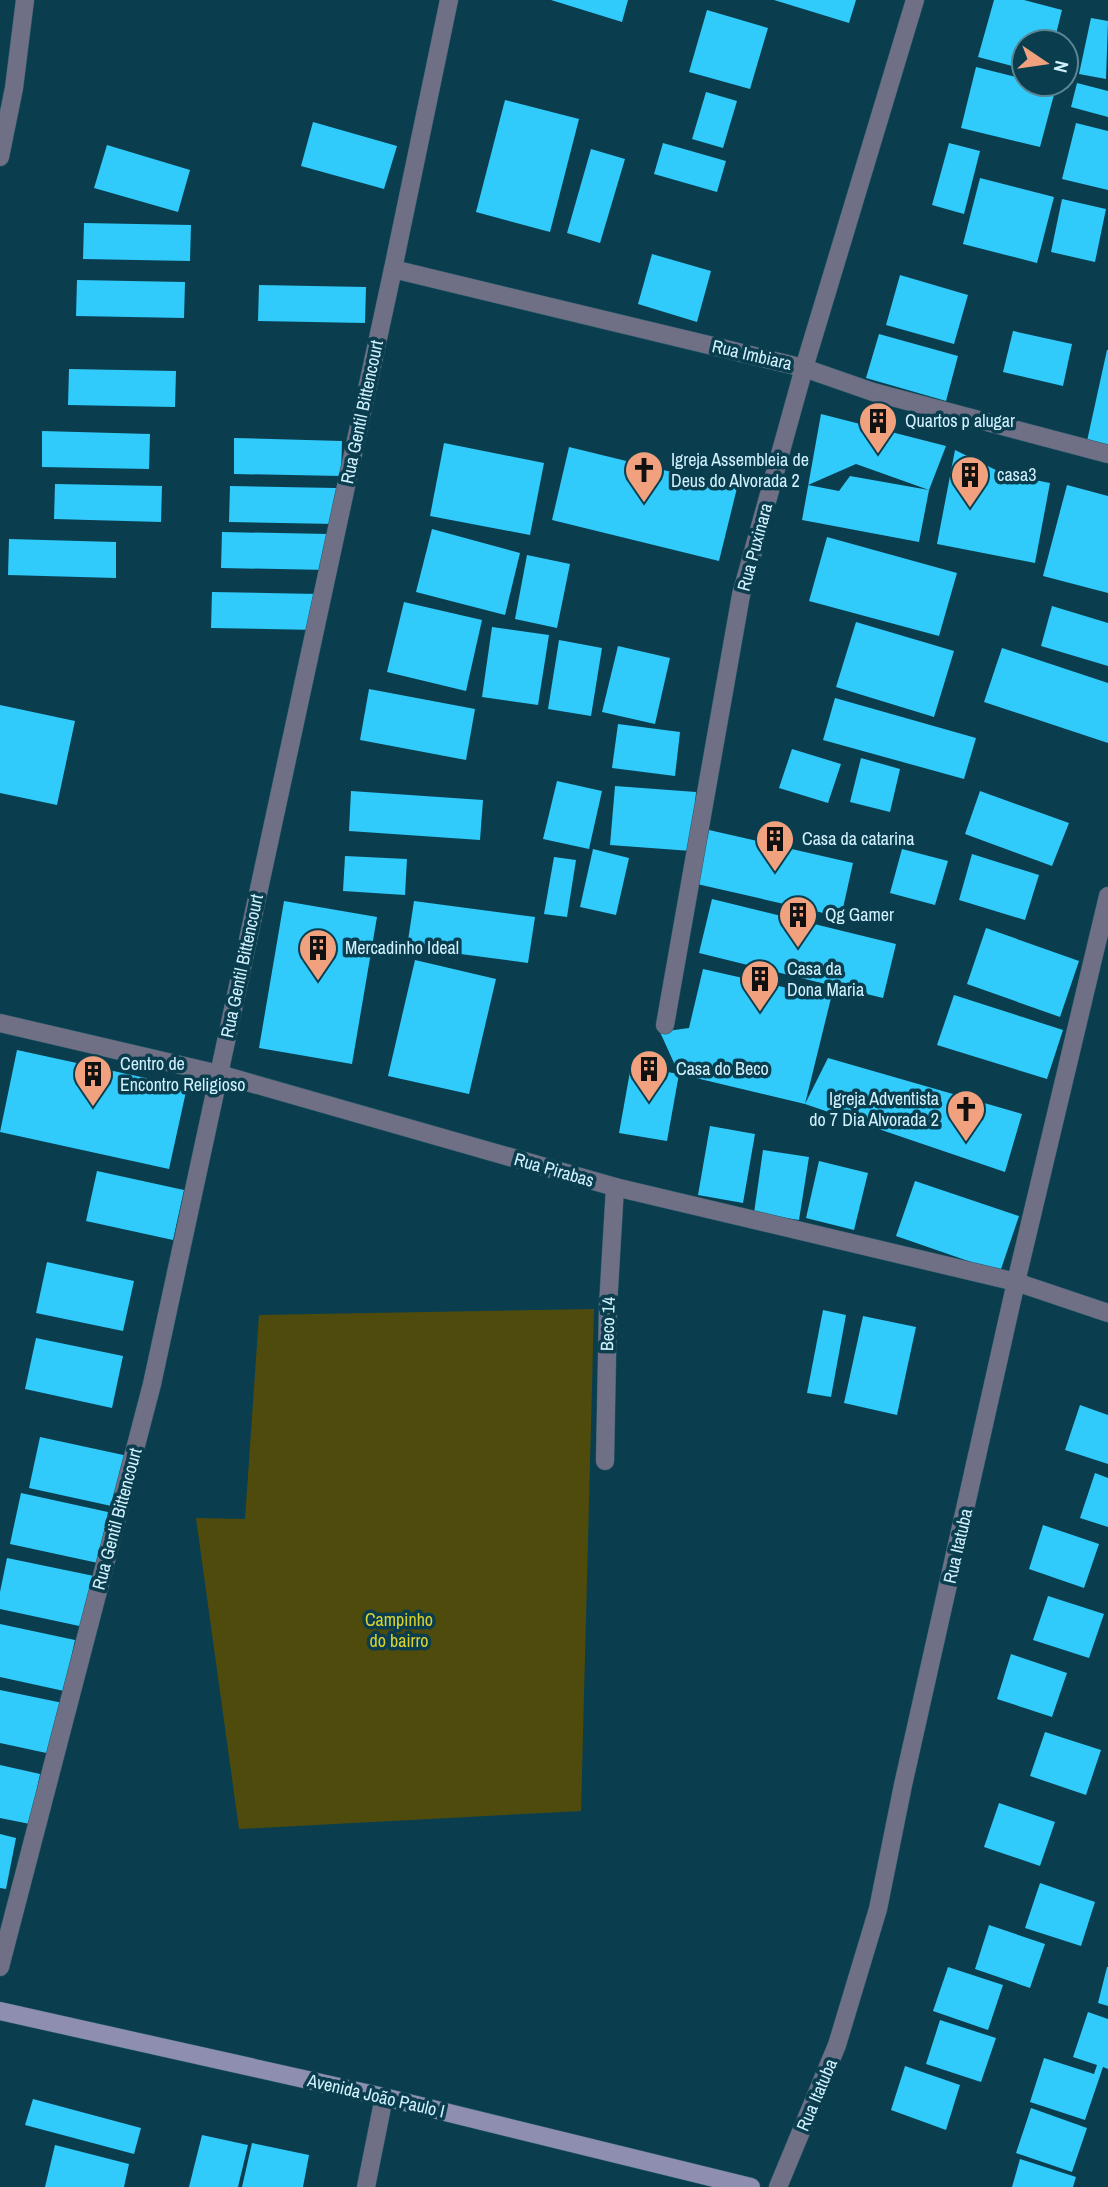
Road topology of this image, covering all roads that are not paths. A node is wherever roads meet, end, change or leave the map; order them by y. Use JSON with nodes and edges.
{"nodes":[{"id":1,"x":25,"y":0,"type":"edge"},
{"id":2,"x":449,"y":0,"type":"edge"},
{"id":3,"x":915,"y":0,"type":"edge"},
{"id":4,"x":0,"y":157,"type":"edge"},
{"id":5,"x":393,"y":269,"type":"junction"},
{"id":6,"x":804,"y":368,"type":"junction"},
{"id":7,"x":1108,"y":454,"type":"edge"},
{"id":8,"x":1108,"y":896,"type":"edge"},
{"id":9,"x":0,"y":1023,"type":"edge"},
{"id":10,"x":665,"y":1025,"type":"dead end"},
{"id":11,"x":219,"y":1074,"type":"junction"},
{"id":12,"x":615,"y":1187,"type":"junction"},
{"id":13,"x":1016,"y":1282,"type":"junction"},
{"id":14,"x":1108,"y":1313,"type":"edge"},
{"id":15,"x":605,"y":1461,"type":"dead end"},
{"id":16,"x":0,"y":1967,"type":"edge"},
{"id":17,"x":0,"y":2011,"type":"edge"},
{"id":18,"x":384,"y":2097,"type":"junction"},
{"id":19,"x":366,"y":2187,"type":"edge"},
{"id":20,"x":751,"y":2187,"type":"edge"},
{"id":21,"x":778,"y":2187,"type":"edge"}],
"edges":[{"from":1,"to":4,"type":"street"},
{"from":2,"to":5,"type":"street","name":"Rua Gentil Bittencourt"},
{"from":3,"to":6,"type":"street","name":"Rua Puxinara"},
{"from":5,"to":6,"type":"street","name":"Rua Imbiara"},
{"from":5,"to":11,"type":"street","name":"Rua Gentil Bittencourt"},
{"from":6,"to":7,"type":"street","name":"Rua Imbiara"},
{"from":6,"to":10,"type":"street","name":"Rua Puxinara"},
{"from":8,"to":13,"type":"street","name":"Rua Itatuba"},
{"from":9,"to":11,"type":"street","name":"Rua Pirabas"},
{"from":11,"to":12,"type":"street","name":"Rua Pirabas"},
{"from":11,"to":16,"type":"street","name":"Rua Gentil Bittencourt"},
{"from":12,"to":13,"type":"street","name":"Rua Pirabas"},
{"from":12,"to":15,"type":"street","name":"Beco 14"},
{"from":13,"to":14,"type":"street","name":"Rua Pirabas"},
{"from":13,"to":21,"type":"street","name":"Rua Itatuba"},
{"from":17,"to":18,"type":"street","name":"Avenida João Paulo I"},
{"from":18,"to":19,"type":"street"},
{"from":18,"to":20,"type":"street","name":"Avenida João Paulo I"}]}
